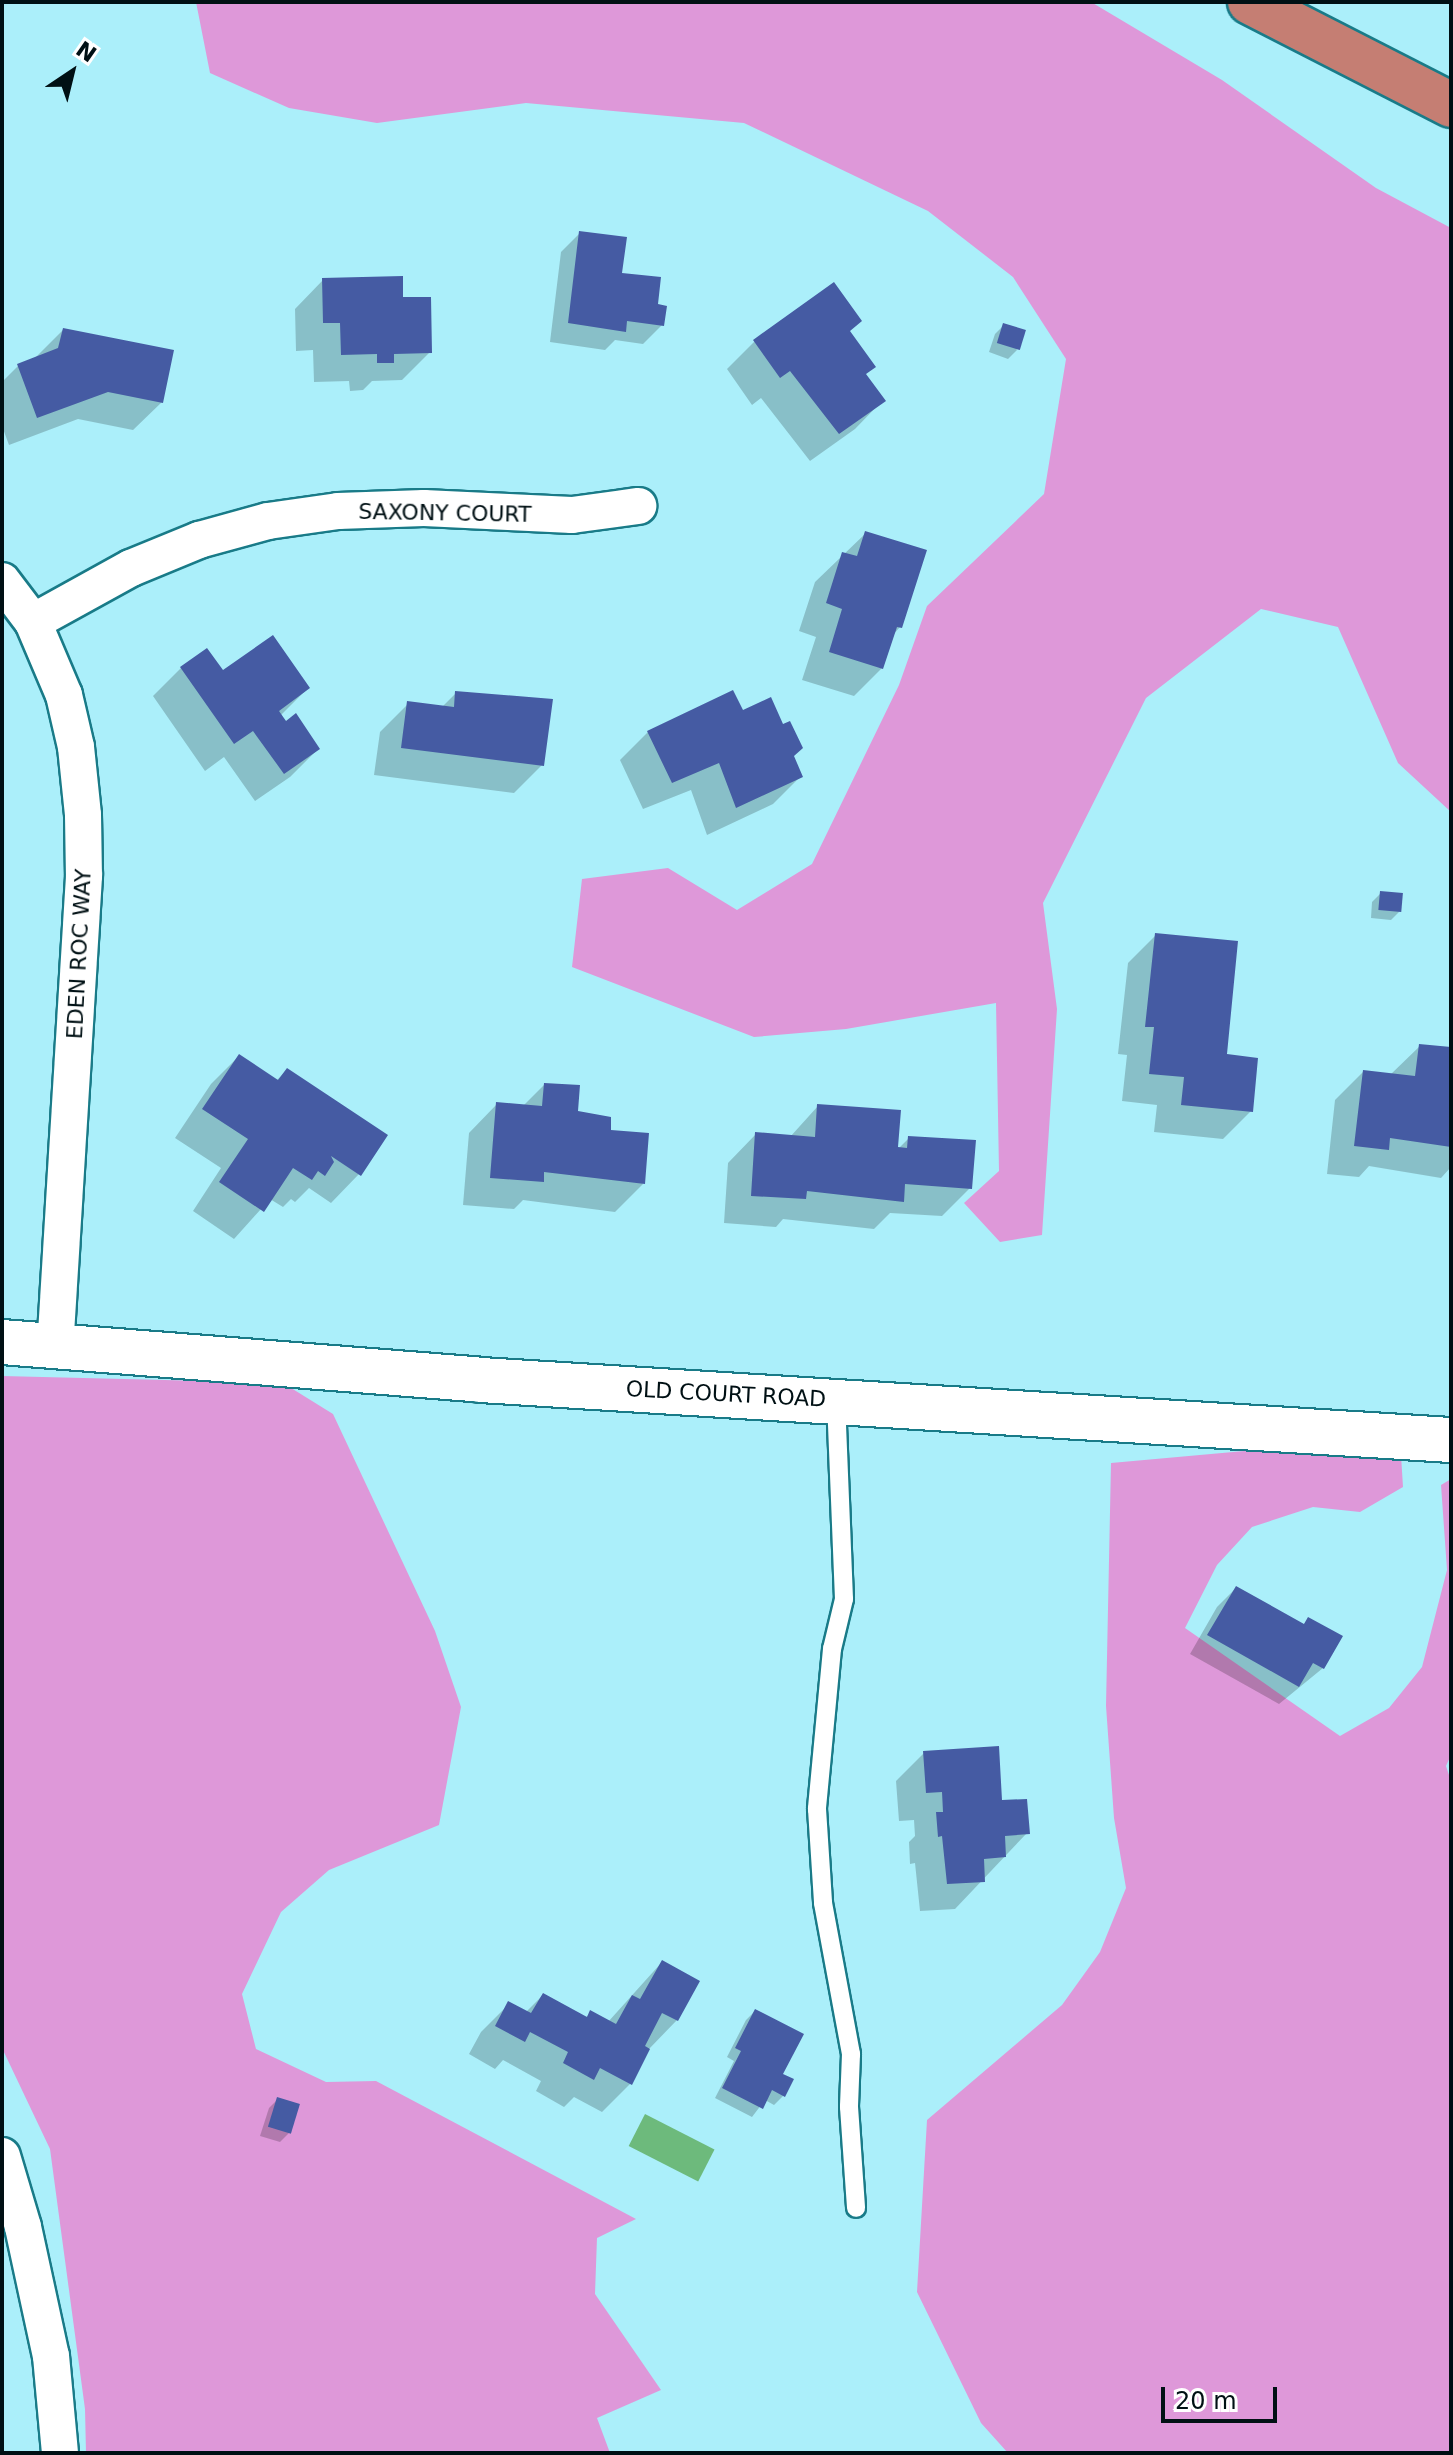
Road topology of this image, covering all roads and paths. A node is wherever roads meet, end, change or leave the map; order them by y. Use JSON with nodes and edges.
{"nodes":[{"id":1,"x":1250,"y":2,"type":"edge"},
{"id":2,"x":1451,"y":105,"type":"edge"},
{"id":3,"x":638,"y":506,"type":"dead end"},
{"id":4,"x":2,"y":581,"type":"edge"},
{"id":5,"x":33,"y":622,"type":"junction"},
{"id":6,"x":2,"y":1342,"type":"edge"},
{"id":7,"x":55,"y":1345,"type":"junction"},
{"id":8,"x":836,"y":1400,"type":"junction"},
{"id":9,"x":1451,"y":1440,"type":"edge"},
{"id":10,"x":2,"y":2156,"type":"edge"},
{"id":11,"x":856,"y":2208,"type":"dead end"},
{"id":12,"x":60,"y":2453,"type":"edge"}],
"edges":[{"from":1,"to":2,"type":"highway"},
{"from":3,"to":5,"type":"street","name":"SAXONY COURT"},
{"from":4,"to":5,"type":"street","name":"EDEN ROC WAY"},
{"from":5,"to":7,"type":"street","name":"EDEN ROC WAY"},
{"from":6,"to":7,"type":"main road","name":"OLD COURT ROAD"},
{"from":7,"to":8,"type":"main road","name":"OLD COURT ROAD"},
{"from":8,"to":9,"type":"main road","name":"OLD COURT ROAD"},
{"from":8,"to":11,"type":"lane"},
{"from":10,"to":12,"type":"street"}]}
